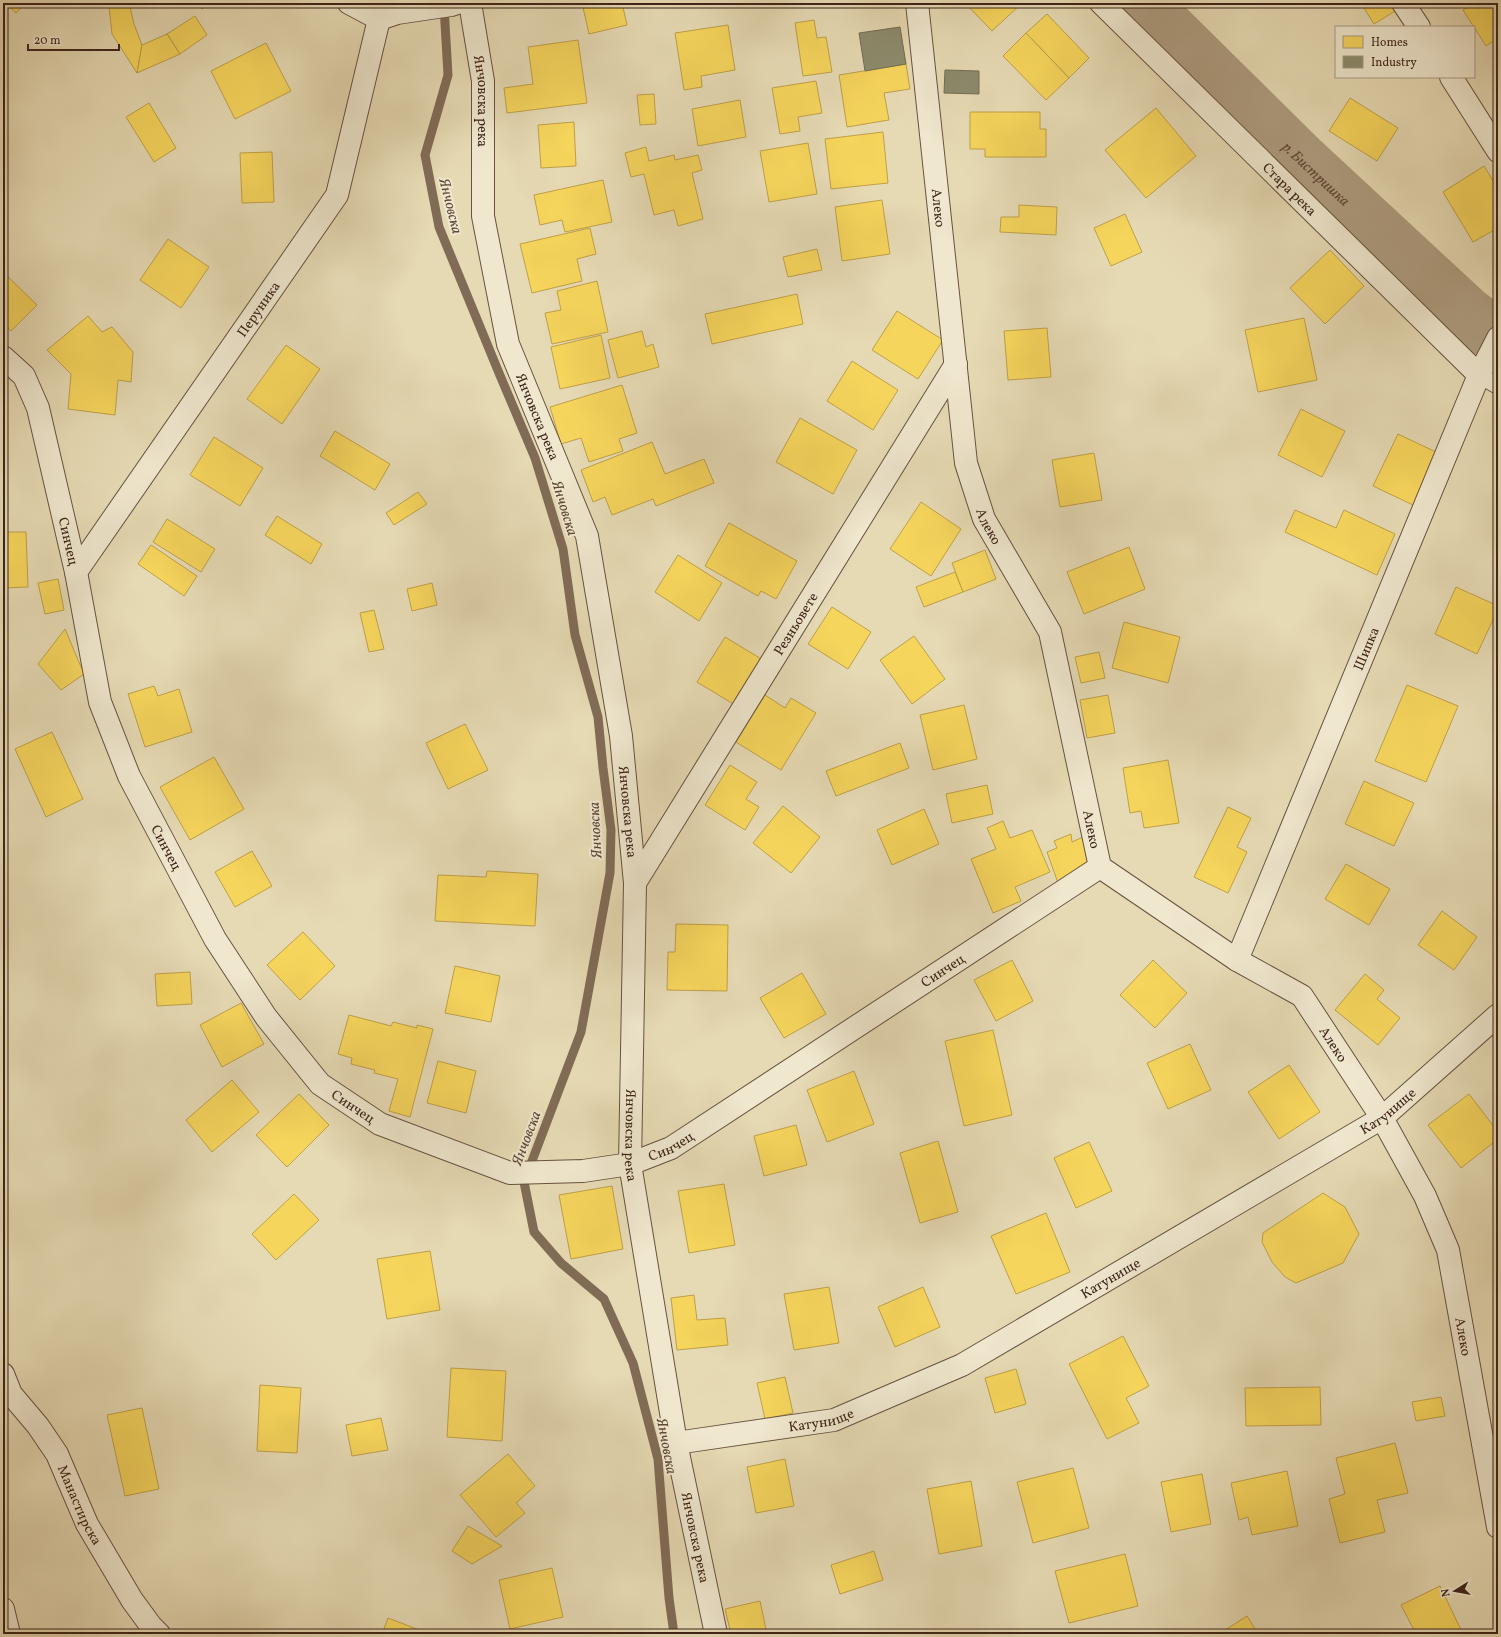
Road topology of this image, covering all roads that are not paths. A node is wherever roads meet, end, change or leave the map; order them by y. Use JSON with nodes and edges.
{"nodes":[{"id":1,"x":349,"y":3,"type":"edge"},
{"id":2,"x":917,"y":3,"type":"edge"},
{"id":3,"x":1101,"y":3,"type":"edge"},
{"id":4,"x":1403,"y":3,"type":"edge"},
{"id":5,"x":459,"y":4,"type":"edge"},
{"id":6,"x":385,"y":12,"type":"edge"},
{"id":7,"x":1418,"y":26,"type":"edge"},
{"id":8,"x":1452,"y":78,"type":"edge"},
{"id":9,"x":1498,"y":151,"type":"edge"},
{"id":10,"x":1498,"y":338,"type":"edge"},
{"id":11,"x":3,"y":357,"type":"edge"},
{"id":12,"x":956,"y":364,"type":"junction"},
{"id":13,"x":1483,"y":368,"type":"junction"},
{"id":14,"x":1498,"y":386,"type":"edge"},
{"id":15,"x":76,"y":572,"type":"junction"},
{"id":16,"x":1100,"y":867,"type":"junction"},
{"id":17,"x":635,"y":883,"type":"junction"},
{"id":18,"x":1237,"y":960,"type":"junction"},
{"id":19,"x":1498,"y":1015,"type":"edge"},
{"id":20,"x":1382,"y":1118,"type":"junction"},
{"id":21,"x":630,"y":1164,"type":"junction"},
{"id":22,"x":6,"y":1391,"type":"edge"},
{"id":23,"x":676,"y":1443,"type":"junction"},
{"id":24,"x":1498,"y":1527,"type":"edge"},
{"id":25,"x":3,"y":1609,"type":"edge"},
{"id":26,"x":10,"y":1634,"type":"edge"},
{"id":27,"x":159,"y":1634,"type":"edge"},
{"id":28,"x":716,"y":1634,"type":"edge"}],
"edges":[{"from":1,"to":6,"type":"street"},
{"from":2,"to":12,"type":"street","name":"Алеко"},
{"from":3,"to":13,"type":"street","name":"Стара река"},
{"from":4,"to":7,"type":"street"},
{"from":5,"to":6,"type":"street"},
{"from":5,"to":17,"type":"street","name":"Янчовска река"},
{"from":6,"to":15,"type":"street","name":"Перуника"},
{"from":8,"to":9,"type":"street"},
{"from":10,"to":13,"type":"street","name":"Шипка"},
{"from":11,"to":15,"type":"street","name":"Синчец"},
{"from":12,"to":16,"type":"street","name":"Алеко"},
{"from":12,"to":17,"type":"street","name":"Резньовете"},
{"from":13,"to":14,"type":"lane"},
{"from":13,"to":18,"type":"street","name":"Шипка"},
{"from":15,"to":21,"type":"street","name":"Синчец"},
{"from":16,"to":18,"type":"street","name":"Алеко"},
{"from":16,"to":21,"type":"street","name":"Синчец"},
{"from":17,"to":21,"type":"street","name":"Янчовска река"},
{"from":18,"to":20,"type":"street","name":"Алеко"},
{"from":19,"to":20,"type":"street","name":"Катунище"},
{"from":20,"to":23,"type":"street","name":"Катунище"},
{"from":20,"to":24,"type":"street","name":"Алеко"},
{"from":21,"to":23,"type":"street","name":"Янчовска река"},
{"from":22,"to":27,"type":"street","name":"Манастирска"},
{"from":23,"to":28,"type":"street","name":"Янчовска река"},
{"from":25,"to":26,"type":"street"}]}
